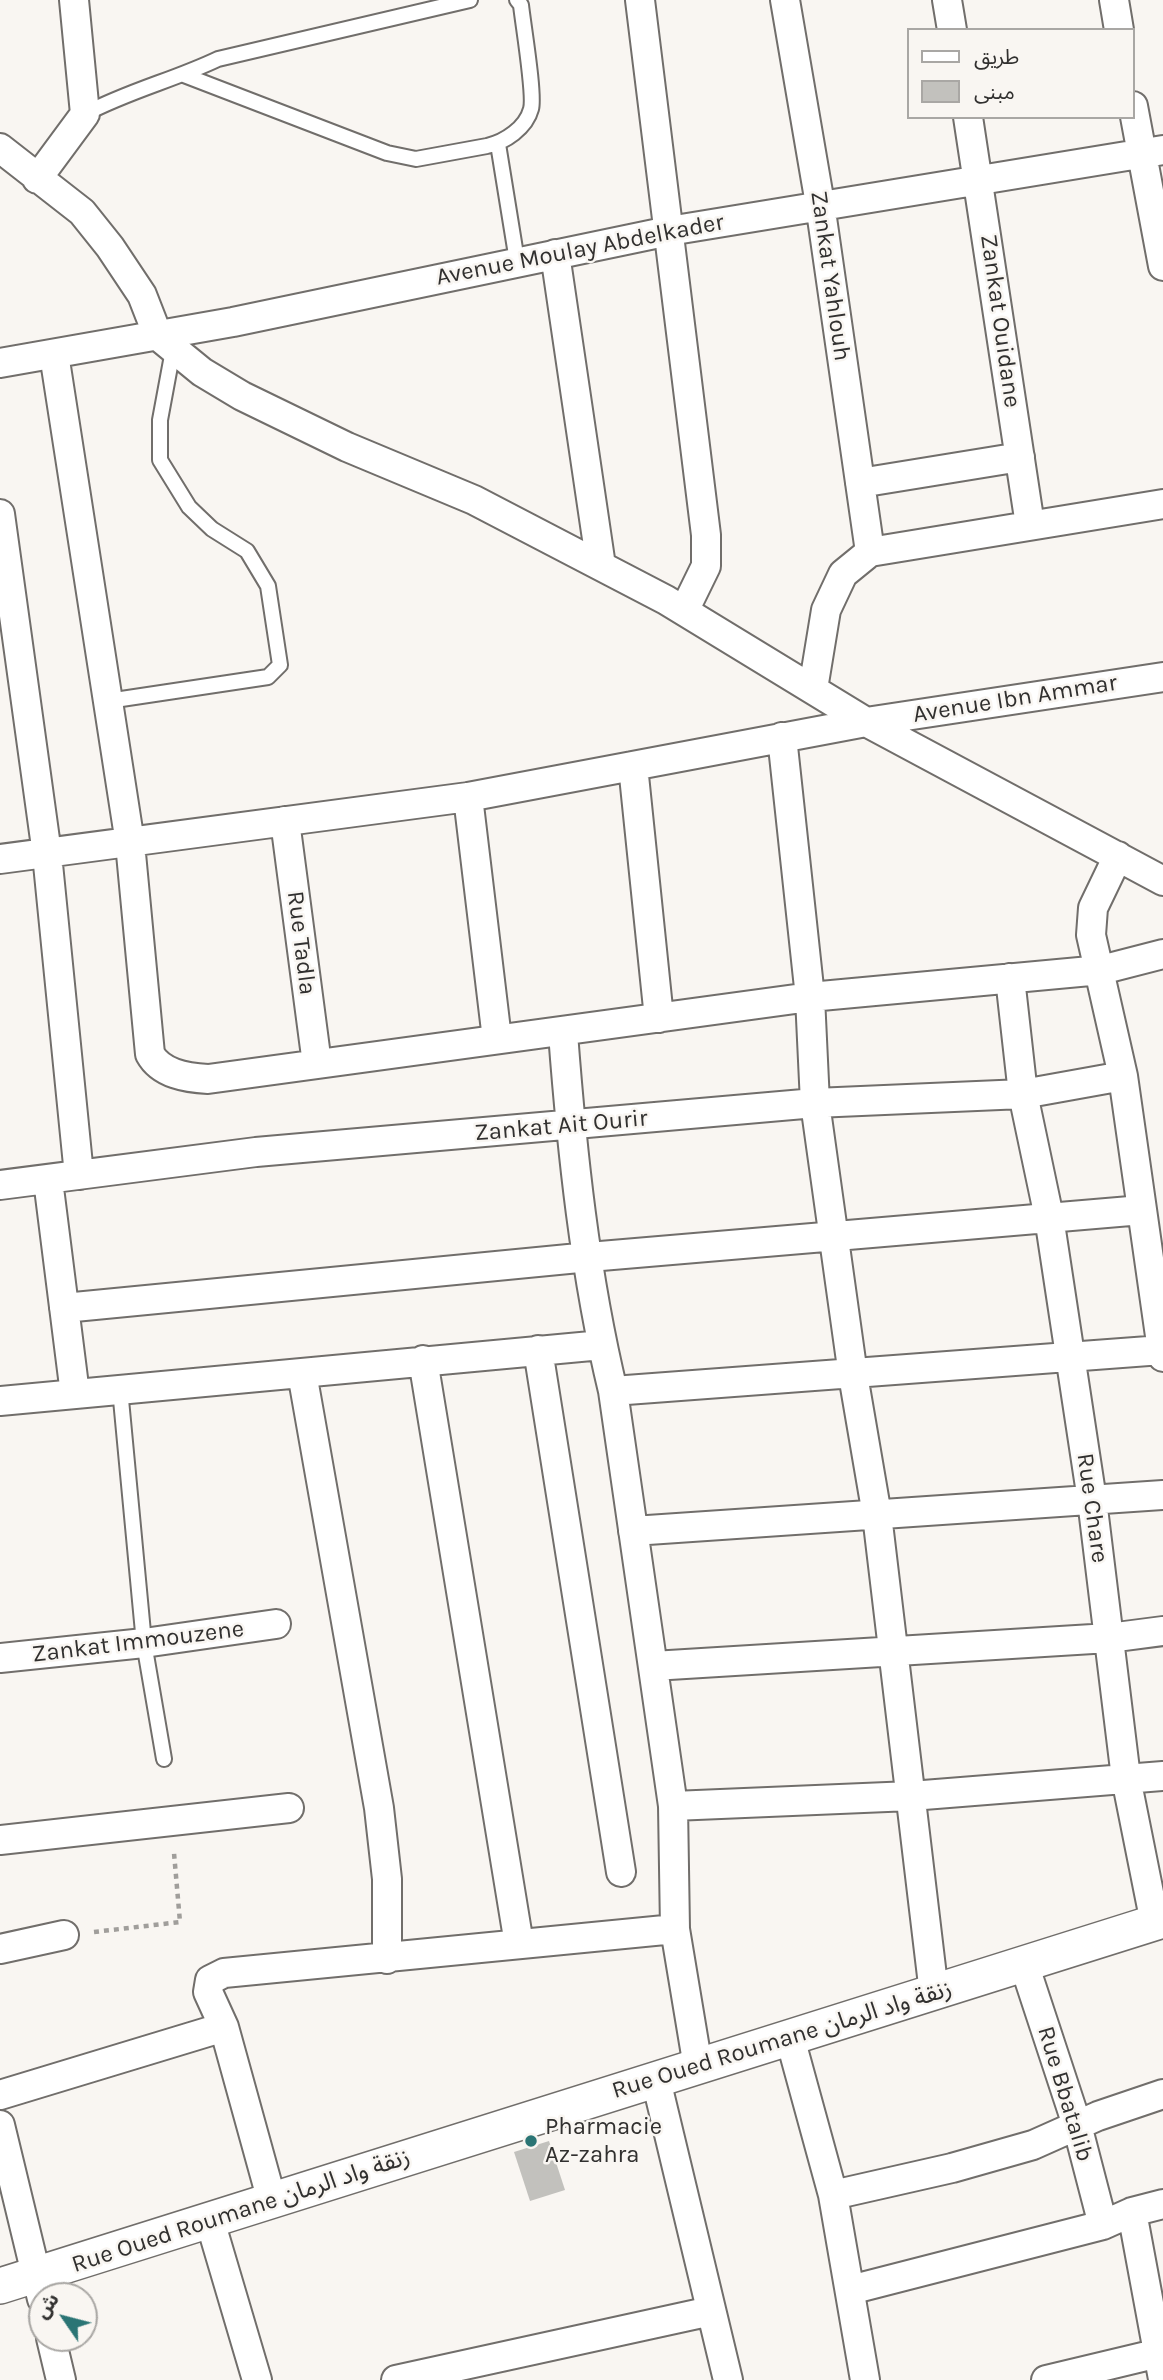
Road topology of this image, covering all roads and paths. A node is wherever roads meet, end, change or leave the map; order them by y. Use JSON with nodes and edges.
{"nodes":[{"id":1,"x":74,"y":0,"type":"edge"},
{"id":2,"x":470,"y":0,"type":"edge"},
{"id":3,"x":517,"y":0,"type":"edge"},
{"id":4,"x":640,"y":0,"type":"edge"},
{"id":5,"x":785,"y":0,"type":"edge"},
{"id":6,"x":947,"y":0,"type":"edge"},
{"id":7,"x":1114,"y":0,"type":"edge"},
{"id":8,"x":952,"y":28,"type":"edge"},
{"id":9,"x":1119,"y":28,"type":"edge"},
{"id":10,"x":184,"y":75,"type":"junction"},
{"id":11,"x":1135,"y":111,"type":"edge"},
{"id":12,"x":85,"y":114,"type":"junction"},
{"id":13,"x":968,"y":119,"type":"edge"},
{"id":14,"x":498,"y":144,"type":"junction"},
{"id":15,"x":0,"y":148,"type":"edge"},
{"id":16,"x":1153,"y":152,"type":"edge"},
{"id":17,"x":37,"y":178,"type":"junction"},
{"id":18,"x":979,"y":178,"type":"junction"},
{"id":19,"x":820,"y":204,"type":"junction"},
{"id":20,"x":669,"y":231,"type":"junction"},
{"id":21,"x":555,"y":254,"type":"junction"},
{"id":22,"x":517,"y":261,"type":"junction"},
{"id":23,"x":1163,"y":266,"type":"edge"},
{"id":24,"x":166,"y":343,"type":"junction"},
{"id":25,"x":54,"y":354,"type":"junction"},
{"id":26,"x":0,"y":363,"type":"edge"},
{"id":27,"x":1020,"y":457,"type":"junction"},
{"id":28,"x":860,"y":483,"type":"junction"},
{"id":29,"x":1163,"y":504,"type":"edge"},
{"id":30,"x":0,"y":514,"type":"edge"},
{"id":31,"x":1030,"y":525,"type":"junction"},
{"id":32,"x":870,"y":552,"type":"junction"},
{"id":33,"x":601,"y":566,"type":"junction"},
{"id":34,"x":684,"y":611,"type":"junction"},
{"id":35,"x":1163,"y":677,"type":"edge"},
{"id":36,"x":813,"y":689,"type":"junction"},
{"id":37,"x":108,"y":701,"type":"junction"},
{"id":38,"x":866,"y":722,"type":"junction"},
{"id":39,"x":782,"y":737,"type":"junction"},
{"id":40,"x":633,"y":766,"type":"junction"},
{"id":41,"x":468,"y":797,"type":"junction"},
{"id":42,"x":285,"y":821,"type":"junction"},
{"id":43,"x":130,"y":843,"type":"junction"},
{"id":44,"x":47,"y":854,"type":"junction"},
{"id":45,"x":1118,"y":856,"type":"junction"},
{"id":46,"x":0,"y":859,"type":"edge"},
{"id":47,"x":1163,"y":881,"type":"edge"},
{"id":48,"x":1163,"y":954,"type":"edge"},
{"id":49,"x":1101,"y":970,"type":"junction"},
{"id":50,"x":1010,"y":978,"type":"junction"},
{"id":51,"x":810,"y":997,"type":"junction"},
{"id":52,"x":659,"y":1018,"type":"junction"},
{"id":53,"x":563,"y":1032,"type":"junction"},
{"id":54,"x":497,"y":1039,"type":"junction"},
{"id":55,"x":317,"y":1064,"type":"junction"},
{"id":56,"x":1123,"y":1076,"type":"junction"},
{"id":57,"x":1023,"y":1094,"type":"junction"},
{"id":58,"x":815,"y":1103,"type":"junction"},
{"id":59,"x":570,"y":1125,"type":"junction"},
{"id":60,"x":79,"y":1175,"type":"junction"},
{"id":61,"x":48,"y":1180,"type":"junction"},
{"id":62,"x":0,"y":1185,"type":"edge"},
{"id":63,"x":1142,"y":1210,"type":"junction"},
{"id":64,"x":1049,"y":1217,"type":"junction"},
{"id":65,"x":836,"y":1236,"type":"junction"},
{"id":66,"x":589,"y":1258,"type":"junction"},
{"id":67,"x":64,"y":1308,"type":"junction"},
{"id":68,"x":602,"y":1345,"type":"junction"},
{"id":69,"x":538,"y":1350,"type":"junction"},
{"id":70,"x":1163,"y":1353,"type":"edge"},
{"id":71,"x":1070,"y":1357,"type":"junction"},
{"id":72,"x":422,"y":1360,"type":"junction"},
{"id":73,"x":302,"y":1373,"type":"junction"},
{"id":74,"x":853,"y":1375,"type":"junction"},
{"id":75,"x":120,"y":1389,"type":"junction"},
{"id":76,"x":613,"y":1391,"type":"junction"},
{"id":77,"x":75,"y":1394,"type":"junction"},
{"id":78,"x":0,"y":1401,"type":"edge"},
{"id":79,"x":1163,"y":1495,"type":"edge"},
{"id":80,"x":1092,"y":1500,"type":"junction"},
{"id":81,"x":877,"y":1515,"type":"junction"},
{"id":82,"x":634,"y":1531,"type":"junction"},
{"id":83,"x":276,"y":1624,"type":"dead end"},
{"id":84,"x":1163,"y":1631,"type":"edge"},
{"id":85,"x":1109,"y":1638,"type":"junction"},
{"id":86,"x":144,"y":1643,"type":"junction"},
{"id":87,"x":892,"y":1649,"type":"junction"},
{"id":88,"x":0,"y":1658,"type":"edge"},
{"id":89,"x":653,"y":1666,"type":"junction"},
{"id":90,"x":164,"y":1759,"type":"dead end"},
{"id":91,"x":1163,"y":1776,"type":"edge"},
{"id":92,"x":1126,"y":1778,"type":"junction"},
{"id":93,"x":911,"y":1797,"type":"junction"},
{"id":94,"x":673,"y":1806,"type":"junction"},
{"id":95,"x":289,"y":1808,"type":"dead end"},
{"id":96,"x":171,"y":1822,"type":"junction"},
{"id":97,"x":0,"y":1840,"type":"edge"},
{"id":98,"x":621,"y":1872,"type":"dead end"},
{"id":99,"x":1159,"y":1922,"type":"edge"},
{"id":100,"x":676,"y":1929,"type":"junction"},
{"id":101,"x":64,"y":1935,"type":"joint"},
{"id":102,"x":519,"y":1944,"type":"junction"},
{"id":103,"x":0,"y":1949,"type":"edge"},
{"id":104,"x":387,"y":1959,"type":"junction"},
{"id":105,"x":1024,"y":1964,"type":"junction"},
{"id":106,"x":934,"y":1993,"type":"junction"},
{"id":107,"x":224,"y":2027,"type":"junction"},
{"id":108,"x":790,"y":2038,"type":"junction"},
{"id":109,"x":698,"y":2067,"type":"junction"},
{"id":110,"x":656,"y":2080,"type":"junction"},
{"id":111,"x":0,"y":2095,"type":"edge"},
{"id":112,"x":1163,"y":2095,"type":"edge"},
{"id":113,"x":0,"y":2125,"type":"edge"},
{"id":114,"x":1077,"y":2125,"type":"junction"},
{"id":115,"x":833,"y":2195,"type":"junction"},
{"id":116,"x":272,"y":2201,"type":"junction"},
{"id":117,"x":1163,"y":2204,"type":"edge"},
{"id":118,"x":1132,"y":2212,"type":"junction"},
{"id":119,"x":210,"y":2221,"type":"junction"},
{"id":120,"x":1103,"y":2225,"type":"junction"},
{"id":121,"x":38,"y":2282,"type":"edge"},
{"id":122,"x":52,"y":2282,"type":"edge"},
{"id":123,"x":0,"y":2286,"type":"edge"},
{"id":124,"x":28,"y":2287,"type":"edge"},
{"id":125,"x":850,"y":2290,"type":"junction"},
{"id":126,"x":711,"y":2311,"type":"junction"},
{"id":127,"x":54,"y":2352,"type":"edge"},
{"id":128,"x":1160,"y":2352,"type":"edge"},
{"id":129,"x":61,"y":2380,"type":"edge"},
{"id":130,"x":257,"y":2380,"type":"edge"},
{"id":131,"x":396,"y":2380,"type":"edge"},
{"id":132,"x":728,"y":2380,"type":"edge"},
{"id":133,"x":865,"y":2380,"type":"edge"},
{"id":134,"x":1046,"y":2380,"type":"edge"}],
"edges":[{"from":1,"to":12,"type":"street"},
{"from":2,"to":10,"type":"lane"},
{"from":3,"to":14,"type":"lane"},
{"from":4,"to":20,"type":"street"},
{"from":5,"to":19,"type":"street","name":"Zankat Yahlouh"},
{"from":6,"to":8,"type":"street"},
{"from":7,"to":9,"type":"street"},
{"from":10,"to":12,"type":"lane"},
{"from":10,"to":14,"type":"lane"},
{"from":11,"to":16,"type":"street"},
{"from":12,"to":17,"type":"street"},
{"from":13,"to":18,"type":"street","name":"Zankat Ouidane"},
{"from":14,"to":22,"type":"lane"},
{"from":15,"to":17,"type":"street"},
{"from":16,"to":18,"type":"street","name":"Avenue Moulay Abdelkader"},
{"from":16,"to":23,"type":"street"},
{"from":17,"to":24,"type":"street"},
{"from":18,"to":19,"type":"street","name":"Avenue Moulay Abdelkader"},
{"from":18,"to":27,"type":"street","name":"Zankat Ouidane"},
{"from":19,"to":20,"type":"street","name":"Avenue Moulay Abdelkader"},
{"from":19,"to":28,"type":"street","name":"Zankat Yahlouh"},
{"from":20,"to":21,"type":"street","name":"Avenue Moulay Abdelkader"},
{"from":20,"to":34,"type":"street"},
{"from":21,"to":22,"type":"street","name":"Avenue Moulay Abdelkader"},
{"from":21,"to":33,"type":"street"},
{"from":22,"to":24,"type":"street","name":"Avenue Moulay Abdelkader"},
{"from":24,"to":25,"type":"street","name":"Avenue Moulay Abdelkader"},
{"from":24,"to":33,"type":"street"},
{"from":24,"to":37,"type":"lane"},
{"from":25,"to":26,"type":"street","name":"Avenue Moulay Abdelkader"},
{"from":25,"to":37,"type":"street"},
{"from":27,"to":28,"type":"street"},
{"from":27,"to":31,"type":"street","name":"Zankat Ouidane"},
{"from":28,"to":32,"type":"street","name":"Zankat Yahlouh"},
{"from":29,"to":31,"type":"street"},
{"from":30,"to":44,"type":"street"},
{"from":31,"to":32,"type":"street"},
{"from":32,"to":36,"type":"street"},
{"from":33,"to":34,"type":"street"},
{"from":34,"to":36,"type":"street"},
{"from":35,"to":38,"type":"street","name":"Avenue Ibn Ammar"},
{"from":36,"to":38,"type":"street"},
{"from":37,"to":43,"type":"street"},
{"from":38,"to":39,"type":"street","name":"Avenue Ibn Ammar"},
{"from":38,"to":45,"type":"street"},
{"from":39,"to":40,"type":"street","name":"Avenue Ibn Ammar"},
{"from":39,"to":51,"type":"street"},
{"from":40,"to":41,"type":"street","name":"Avenue Ibn Ammar"},
{"from":40,"to":52,"type":"street"},
{"from":41,"to":42,"type":"street","name":"Avenue Ibn Ammar"},
{"from":41,"to":54,"type":"street"},
{"from":42,"to":43,"type":"street","name":"Avenue Ibn Ammar"},
{"from":42,"to":55,"type":"street","name":"Rue Tadla"},
{"from":43,"to":44,"type":"street","name":"Avenue Ibn Ammar"},
{"from":43,"to":55,"type":"street"},
{"from":44,"to":46,"type":"street","name":"Avenue Ibn Ammar"},
{"from":44,"to":60,"type":"street"},
{"from":45,"to":47,"type":"street"},
{"from":45,"to":49,"type":"street"},
{"from":48,"to":49,"type":"street"},
{"from":49,"to":50,"type":"street"},
{"from":49,"to":56,"type":"street"},
{"from":50,"to":51,"type":"street"},
{"from":50,"to":57,"type":"street","name":"Rue Chare"},
{"from":51,"to":52,"type":"street"},
{"from":51,"to":58,"type":"street"},
{"from":52,"to":53,"type":"street"},
{"from":53,"to":54,"type":"street"},
{"from":53,"to":59,"type":"street"},
{"from":54,"to":55,"type":"street"},
{"from":56,"to":57,"type":"street","name":"Zankat Ait Ourir"},
{"from":56,"to":63,"type":"street"},
{"from":57,"to":58,"type":"street","name":"Zankat Ait Ourir"},
{"from":57,"to":64,"type":"street","name":"Rue Chare"},
{"from":58,"to":59,"type":"street","name":"Zankat Ait Ourir"},
{"from":58,"to":65,"type":"street"},
{"from":59,"to":60,"type":"street","name":"Zankat Ait Ourir"},
{"from":59,"to":66,"type":"street"},
{"from":60,"to":61,"type":"street","name":"Zankat Ait Ourir"},
{"from":61,"to":62,"type":"street","name":"Zankat Ait Ourir"},
{"from":61,"to":67,"type":"street"},
{"from":63,"to":64,"type":"street"},
{"from":63,"to":70,"type":"street"},
{"from":64,"to":65,"type":"street"},
{"from":64,"to":71,"type":"street","name":"Rue Chare"},
{"from":65,"to":66,"type":"street"},
{"from":65,"to":74,"type":"street"},
{"from":66,"to":67,"type":"street"},
{"from":66,"to":68,"type":"street"},
{"from":67,"to":77,"type":"street"},
{"from":68,"to":69,"type":"street"},
{"from":68,"to":76,"type":"street"},
{"from":69,"to":72,"type":"street"},
{"from":69,"to":98,"type":"street"},
{"from":70,"to":71,"type":"street"},
{"from":71,"to":74,"type":"street"},
{"from":71,"to":80,"type":"street","name":"Rue Chare"},
{"from":72,"to":73,"type":"street"},
{"from":72,"to":102,"type":"street"},
{"from":73,"to":75,"type":"street"},
{"from":73,"to":104,"type":"street"},
{"from":74,"to":76,"type":"street"},
{"from":74,"to":81,"type":"street"},
{"from":75,"to":77,"type":"street"},
{"from":75,"to":86,"type":"lane"},
{"from":76,"to":82,"type":"street"},
{"from":77,"to":78,"type":"street"},
{"from":79,"to":80,"type":"street"},
{"from":80,"to":81,"type":"street"},
{"from":80,"to":85,"type":"street","name":"Rue Chare"},
{"from":81,"to":82,"type":"street"},
{"from":81,"to":87,"type":"street"},
{"from":82,"to":89,"type":"street"},
{"from":83,"to":86,"type":"street","name":"Zankat Immouzene"},
{"from":84,"to":85,"type":"street"},
{"from":85,"to":87,"type":"street"},
{"from":85,"to":92,"type":"street","name":"Rue Chare"},
{"from":86,"to":88,"type":"street","name":"Zankat Immouzene"},
{"from":86,"to":90,"type":"lane"},
{"from":87,"to":89,"type":"street"},
{"from":87,"to":93,"type":"street"},
{"from":89,"to":94,"type":"street"},
{"from":91,"to":92,"type":"street"},
{"from":92,"to":93,"type":"street"},
{"from":92,"to":99,"type":"street","name":"Rue Chare"},
{"from":93,"to":94,"type":"street"},
{"from":93,"to":106,"type":"street"},
{"from":94,"to":100,"type":"street"},
{"from":95,"to":96,"type":"street"},
{"from":96,"to":97,"type":"street"},
{"from":96,"to":101,"type":"path"},
{"from":99,"to":105,"type":"street","name":"Rue Oued Roumane زنقة واد الرمان"},
{"from":100,"to":102,"type":"street"},
{"from":100,"to":109,"type":"street"},
{"from":101,"to":103,"type":"street"},
{"from":102,"to":104,"type":"street"},
{"from":104,"to":107,"type":"street"},
{"from":105,"to":106,"type":"street","name":"Rue Oued Roumane زنقة واد الرمان"},
{"from":105,"to":114,"type":"street","name":"Rue Bbatalib"},
{"from":106,"to":108,"type":"street","name":"Rue Oued Roumane زنقة واد الرمان"},
{"from":107,"to":111,"type":"street"},
{"from":107,"to":116,"type":"street"},
{"from":108,"to":109,"type":"street","name":"Rue Oued Roumane زنقة واد الرمان"},
{"from":108,"to":115,"type":"street"},
{"from":109,"to":110,"type":"street","name":"Rue Oued Roumane زنقة واد الرمان"},
{"from":110,"to":116,"type":"street","name":"Rue Oued Roumane زنقة واد الرمان"},
{"from":110,"to":126,"type":"street"},
{"from":112,"to":114,"type":"street"},
{"from":113,"to":121,"type":"street"},
{"from":114,"to":115,"type":"street"},
{"from":114,"to":120,"type":"street","name":"Rue Bbatalib"},
{"from":115,"to":125,"type":"street"},
{"from":116,"to":119,"type":"street","name":"Rue Oued Roumane زنقة واد الرمان"},
{"from":117,"to":118,"type":"street"},
{"from":118,"to":120,"type":"street"},
{"from":118,"to":128,"type":"street"},
{"from":119,"to":122,"type":"street","name":"Rue Oued Roumane زنقة واد الرمان"},
{"from":119,"to":130,"type":"street"},
{"from":120,"to":125,"type":"street"},
{"from":123,"to":124,"type":"street","name":"Rue Oued Roumane زنقة واد الرمان"},
{"from":125,"to":133,"type":"street"},
{"from":126,"to":131,"type":"street"},
{"from":126,"to":132,"type":"street"},
{"from":127,"to":129,"type":"street"},
{"from":128,"to":134,"type":"street"}]}
